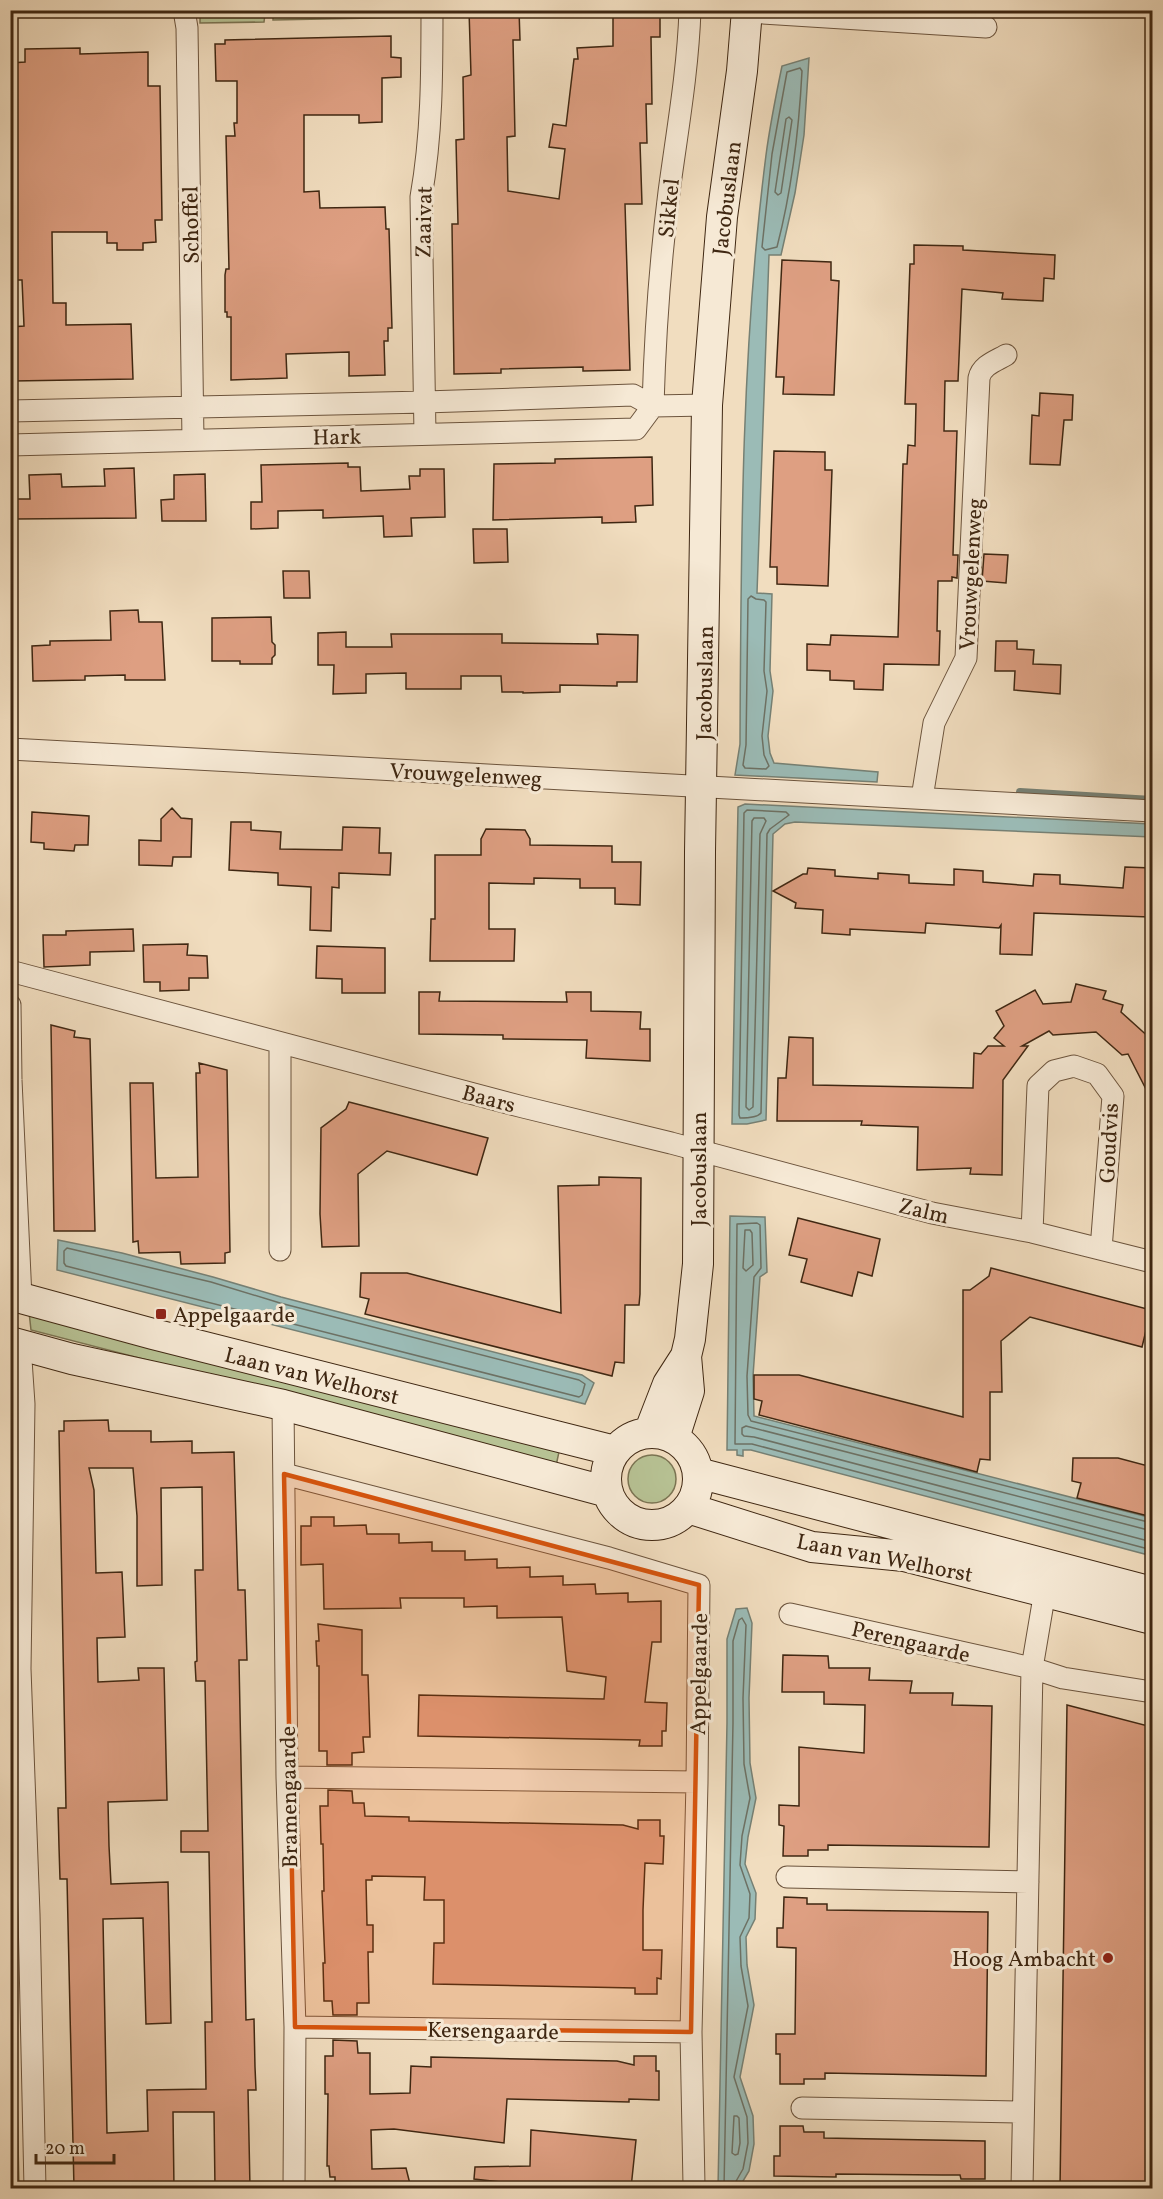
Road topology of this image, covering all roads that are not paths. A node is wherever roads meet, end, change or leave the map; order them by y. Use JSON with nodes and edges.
{"nodes":[{"id":1,"x":184,"y":10,"type":"edge"},
{"id":2,"x":432,"y":10,"type":"edge"},
{"id":3,"x":690,"y":10,"type":"edge"},
{"id":4,"x":747,"y":11,"type":"edge"},
{"id":5,"x":986,"y":27,"type":"dead end"},
{"id":6,"x":1006,"y":355,"type":"dead end"},
{"id":7,"x":425,"y":402,"type":"junction"},
{"id":8,"x":707,"y":405,"type":"junction"},
{"id":9,"x":653,"y":406,"type":"junction"},
{"id":10,"x":194,"y":407,"type":"junction"},
{"id":11,"x":10,"y":411,"type":"edge"},
{"id":12,"x":425,"y":434,"type":"junction"},
{"id":13,"x":193,"y":440,"type":"junction"},
{"id":14,"x":10,"y":445,"type":"edge"},
{"id":15,"x":10,"y":749,"type":"edge"},
{"id":16,"x":703,"y":788,"type":"junction"},
{"id":17,"x":922,"y":798,"type":"junction"},
{"id":18,"x":1152,"y":811,"type":"edge"},
{"id":19,"x":10,"y":971,"type":"edge"},
{"id":20,"x":10,"y":1005,"type":"edge"},
{"id":21,"x":280,"y":1044,"type":"junction"},
{"id":22,"x":11,"y":1080,"type":"edge"},
{"id":23,"x":12,"y":1142,"type":"edge"},
{"id":24,"x":698,"y":1151,"type":"junction"},
{"id":25,"x":1032,"y":1232,"type":"junction"},
{"id":26,"x":1101,"y":1249,"type":"junction"},
{"id":27,"x":280,"y":1250,"type":"dead end"},
{"id":28,"x":1152,"y":1262,"type":"edge"},
{"id":29,"x":16,"y":1296,"type":"edge"},
{"id":30,"x":15,"y":1343,"type":"edge"},
{"id":31,"x":283,"y":1405,"type":"junction"},
{"id":32,"x":662,"y":1435,"type":"junction"},
{"id":33,"x":615,"y":1451,"type":"junction"},
{"id":34,"x":698,"y":1473,"type":"junction"},
{"id":35,"x":284,"y":1474,"type":"junction"},
{"id":36,"x":17,"y":1489,"type":"edge"},
{"id":37,"x":608,"y":1492,"type":"junction"},
{"id":38,"x":688,"y":1508,"type":"junction"},
{"id":39,"x":1045,"y":1591,"type":"junction"},
{"id":40,"x":1152,"y":1592,"type":"edge"},
{"id":41,"x":790,"y":1614,"type":"dead end"},
{"id":42,"x":1152,"y":1619,"type":"edge"},
{"id":43,"x":1032,"y":1668,"type":"junction"},
{"id":44,"x":15,"y":1669,"type":"edge"},
{"id":45,"x":1152,"y":1692,"type":"edge"},
{"id":46,"x":287,"y":1777,"type":"junction"},
{"id":47,"x":697,"y":1782,"type":"junction"},
{"id":48,"x":787,"y":1877,"type":"dead end"},
{"id":49,"x":1028,"y":1882,"type":"junction"},
{"id":50,"x":295,"y":2027,"type":"junction"},
{"id":51,"x":691,"y":2032,"type":"junction"},
{"id":52,"x":802,"y":2108,"type":"dead end"},
{"id":53,"x":1023,"y":2112,"type":"junction"},
{"id":54,"x":694,"y":2184,"type":"dead end"},
{"id":55,"x":35,"y":2188,"type":"edge"},
{"id":56,"x":294,"y":2188,"type":"edge"},
{"id":57,"x":1022,"y":2188,"type":"edge"}],
"edges":[{"from":1,"to":10,"type":"street","name":"Schoffel"},
{"from":2,"to":7,"type":"street","name":"Zaaivat"},
{"from":3,"to":9,"type":"street","name":"Sikkel"},
{"from":4,"to":5,"type":"street"},
{"from":4,"to":8,"type":"main road","name":"Jacobuslaan"},
{"from":6,"to":17,"type":"street","name":"Vrouwgelenweg"},
{"from":7,"to":9,"type":"street","name":"Hark"},
{"from":7,"to":10,"type":"street","name":"Hark"},
{"from":7,"to":12,"type":"street","name":"Zaaivat"},
{"from":8,"to":9,"type":"street","name":"Hark"},
{"from":8,"to":16,"type":"main road","name":"Jacobuslaan"},
{"from":9,"to":12,"type":"street","name":"Hark"},
{"from":10,"to":11,"type":"street","name":"Hark"},
{"from":10,"to":13,"type":"street","name":"Schoffel"},
{"from":12,"to":13,"type":"street","name":"Hark"},
{"from":13,"to":14,"type":"street","name":"Hark"},
{"from":15,"to":16,"type":"street","name":"Vrouwgelenweg"},
{"from":16,"to":17,"type":"street","name":"Vrouwgelenweg"},
{"from":16,"to":24,"type":"main road","name":"Jacobuslaan"},
{"from":17,"to":18,"type":"street","name":"Vrouwgelenweg"},
{"from":19,"to":21,"type":"street","name":"Baars"},
{"from":20,"to":22,"type":"street"},
{"from":21,"to":24,"type":"street","name":"Baars"},
{"from":21,"to":27,"type":"street"},
{"from":22,"to":23,"type":"street"},
{"from":23,"to":29,"type":"street"},
{"from":24,"to":25,"type":"street","name":"Zalm"},
{"from":24,"to":32,"type":"main road","name":"Jacobuslaan"},
{"from":25,"to":26,"type":"street","name":"Zalm"},
{"from":25,"to":26,"type":"street","name":"Goudvis"},
{"from":26,"to":28,"type":"street","name":"Zalm"},
{"from":29,"to":33,"type":"main road","name":"Laan van Welhorst"},
{"from":30,"to":31,"type":"main road","name":"Laan van Welhorst"},
{"from":30,"to":36,"type":"street"},
{"from":31,"to":35,"type":"street","name":"Bramengaarde"},
{"from":31,"to":37,"type":"main road","name":"Laan van Welhorst"},
{"from":32,"to":33,"type":"main road"},
{"from":32,"to":34,"type":"main road"},
{"from":33,"to":37,"type":"main road"},
{"from":34,"to":38,"type":"main road"},
{"from":34,"to":40,"type":"main road","name":"Laan van Welhorst"},
{"from":35,"to":46,"type":"street","name":"Bramengaarde"},
{"from":35,"to":47,"type":"street","name":"Appelgaarde"},
{"from":36,"to":44,"type":"street"},
{"from":37,"to":38,"type":"main road"},
{"from":38,"to":39,"type":"main road","name":"Laan van Welhorst"},
{"from":39,"to":42,"type":"main road","name":"Laan van Welhorst"},
{"from":39,"to":43,"type":"street"},
{"from":41,"to":43,"type":"street","name":"Perengaarde"},
{"from":43,"to":45,"type":"street","name":"Perengaarde"},
{"from":43,"to":49,"type":"street"},
{"from":44,"to":55,"type":"street"},
{"from":46,"to":47,"type":"street"},
{"from":46,"to":50,"type":"street","name":"Bramengaarde"},
{"from":47,"to":51,"type":"street"},
{"from":48,"to":49,"type":"street"},
{"from":49,"to":53,"type":"street"},
{"from":50,"to":51,"type":"street","name":"Kersengaarde"},
{"from":50,"to":56,"type":"street","name":"Bramengaarde"},
{"from":51,"to":54,"type":"street"},
{"from":52,"to":53,"type":"street"},
{"from":53,"to":57,"type":"street"}]}
